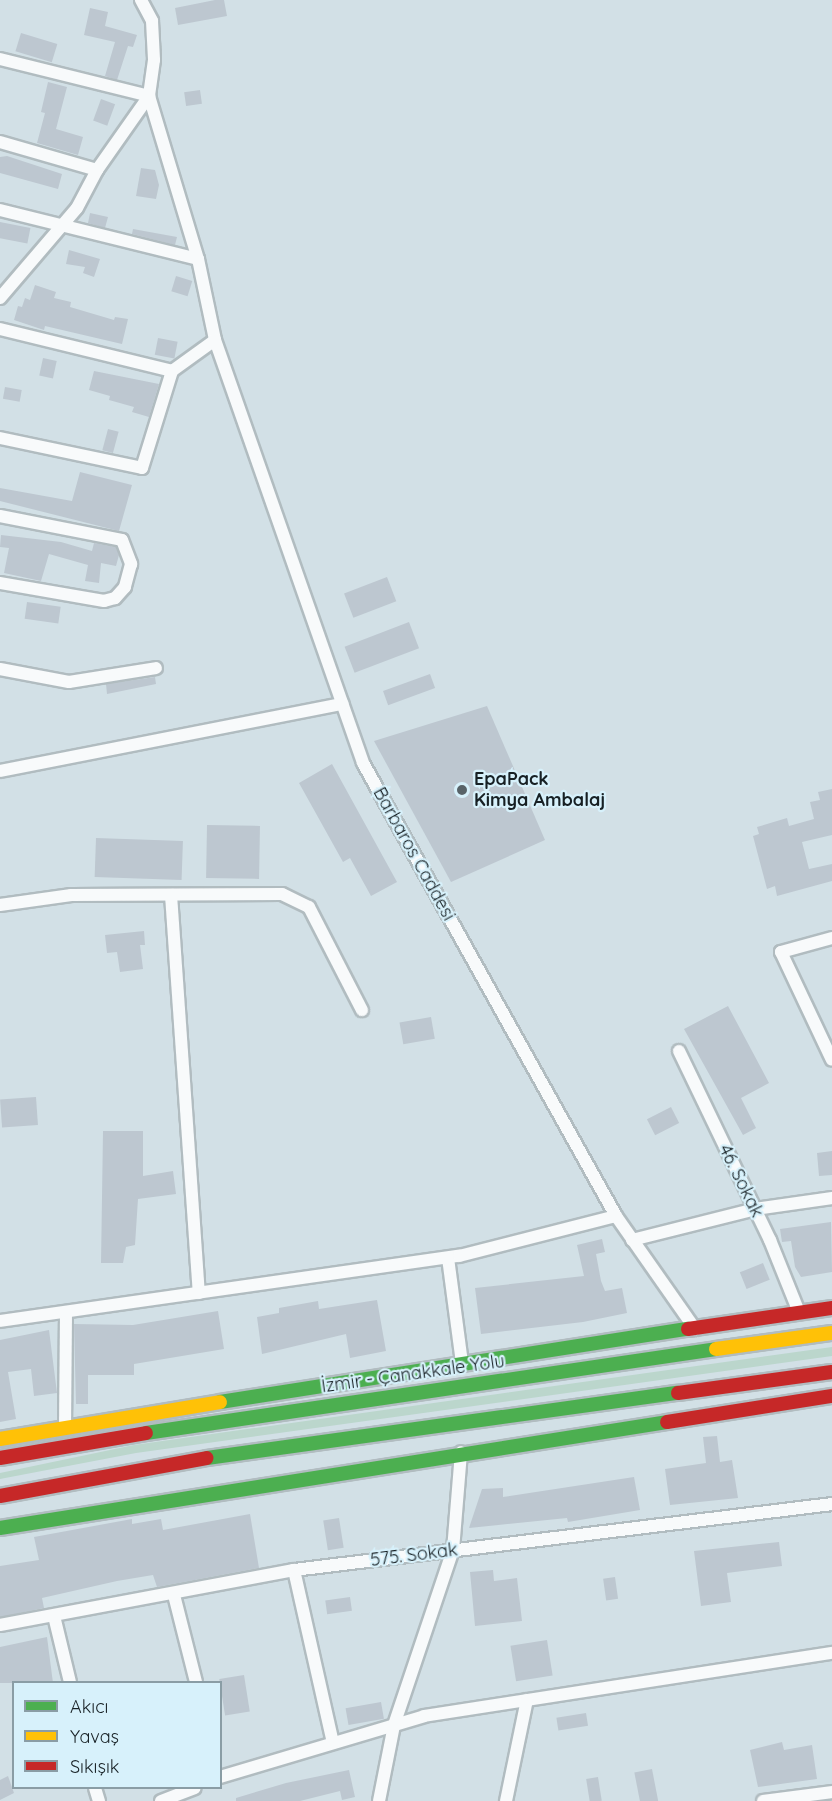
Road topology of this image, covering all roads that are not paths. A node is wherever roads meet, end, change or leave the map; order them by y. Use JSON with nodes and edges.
{"nodes":[{"id":1,"x":141,"y":0,"type":"edge"},
{"id":2,"x":0,"y":59,"type":"edge"},
{"id":3,"x":149,"y":96,"type":"junction"},
{"id":4,"x":0,"y":142,"type":"edge"},
{"id":5,"x":97,"y":170,"type":"junction"},
{"id":6,"x":0,"y":210,"type":"edge"},
{"id":7,"x":60,"y":228,"type":"junction"},
{"id":8,"x":198,"y":259,"type":"junction"},
{"id":9,"x":1,"y":294,"type":"edge"},
{"id":10,"x":0,"y":329,"type":"edge"},
{"id":11,"x":215,"y":340,"type":"junction"},
{"id":12,"x":172,"y":371,"type":"junction"},
{"id":13,"x":0,"y":438,"type":"edge"},
{"id":14,"x":0,"y":516,"type":"edge"},
{"id":15,"x":0,"y":583,"type":"edge"},
{"id":16,"x":156,"y":668,"type":"dead end"},
{"id":17,"x":0,"y":669,"type":"edge"},
{"id":18,"x":342,"y":704,"type":"junction"},
{"id":19,"x":0,"y":771,"type":"edge"},
{"id":20,"x":171,"y":895,"type":"junction"},
{"id":21,"x":0,"y":905,"type":"edge"},
{"id":22,"x":832,"y":938,"type":"edge"},
{"id":23,"x":362,"y":1010,"type":"dead end"},
{"id":24,"x":679,"y":1051,"type":"dead end"},
{"id":25,"x":832,"y":1060,"type":"edge"},
{"id":26,"x":832,"y":1198,"type":"edge"},
{"id":27,"x":755,"y":1209,"type":"junction"},
{"id":28,"x":616,"y":1216,"type":"junction"},
{"id":29,"x":632,"y":1240,"type":"junction"},
{"id":30,"x":448,"y":1258,"type":"junction"},
{"id":31,"x":199,"y":1293,"type":"junction"},
{"id":32,"x":832,"y":1308,"type":"edge"},
{"id":33,"x":66,"y":1312,"type":"junction"},
{"id":34,"x":799,"y":1312,"type":"junction"},
{"id":35,"x":0,"y":1321,"type":"edge"},
{"id":36,"x":695,"y":1329,"type":"junction"},
{"id":37,"x":832,"y":1334,"type":"edge"},
{"id":38,"x":462,"y":1363,"type":"junction"},
{"id":39,"x":832,"y":1372,"type":"edge"},
{"id":40,"x":832,"y":1399,"type":"edge"},
{"id":41,"x":65,"y":1428,"type":"junction"},
{"id":42,"x":0,"y":1439,"type":"edge"},
{"id":43,"x":462,"y":1452,"type":"junction"},
{"id":44,"x":0,"y":1458,"type":"edge"},
{"id":45,"x":0,"y":1496,"type":"edge"},
{"id":46,"x":832,"y":1504,"type":"edge"},
{"id":47,"x":0,"y":1528,"type":"edge"},
{"id":48,"x":453,"y":1550,"type":"junction"},
{"id":49,"x":294,"y":1570,"type":"junction"},
{"id":50,"x":174,"y":1595,"type":"junction"},
{"id":51,"x":54,"y":1616,"type":"junction"},
{"id":52,"x":0,"y":1626,"type":"edge"},
{"id":53,"x":832,"y":1653,"type":"edge"},
{"id":54,"x":70,"y":1681,"type":"edge"},
{"id":55,"x":196,"y":1681,"type":"edge"},
{"id":56,"x":527,"y":1700,"type":"junction"},
{"id":57,"x":394,"y":1725,"type":"junction"},
{"id":58,"x":333,"y":1743,"type":"junction"},
{"id":59,"x":222,"y":1776,"type":"edge"},
{"id":60,"x":192,"y":1789,"type":"edge"},
{"id":61,"x":832,"y":1792,"type":"edge"},
{"id":62,"x":161,"y":1801,"type":"edge"},
{"id":63,"x":379,"y":1801,"type":"edge"},
{"id":64,"x":506,"y":1801,"type":"edge"},
{"id":65,"x":763,"y":1801,"type":"edge"}],
"edges":[{"from":1,"to":3,"type":"street"},
{"from":2,"to":3,"type":"street"},
{"from":3,"to":5,"type":"street"},
{"from":3,"to":8,"type":"street","name":"Barbaros Caddesi"},
{"from":4,"to":5,"type":"street"},
{"from":5,"to":7,"type":"street"},
{"from":6,"to":7,"type":"street"},
{"from":7,"to":8,"type":"street"},
{"from":7,"to":9,"type":"street"},
{"from":8,"to":11,"type":"street","name":"Barbaros Caddesi"},
{"from":10,"to":12,"type":"street"},
{"from":11,"to":12,"type":"street"},
{"from":11,"to":18,"type":"street","name":"Barbaros Caddesi"},
{"from":12,"to":13,"type":"street"},
{"from":14,"to":15,"type":"street"},
{"from":16,"to":17,"type":"street"},
{"from":18,"to":19,"type":"street"},
{"from":18,"to":28,"type":"street","name":"Barbaros Caddesi"},
{"from":20,"to":21,"type":"street"},
{"from":20,"to":23,"type":"street"},
{"from":20,"to":31,"type":"street"},
{"from":22,"to":25,"type":"street"},
{"from":24,"to":27,"type":"street","name":"46. Sokak"},
{"from":26,"to":27,"type":"street"},
{"from":27,"to":29,"type":"street"},
{"from":27,"to":34,"type":"street","name":"46. Sokak"},
{"from":28,"to":29,"type":"street","name":"Barbaros Caddesi"},
{"from":28,"to":30,"type":"street"},
{"from":29,"to":36,"type":"street","name":"Barbaros Caddesi"},
{"from":30,"to":31,"type":"street"},
{"from":30,"to":38,"type":"street"},
{"from":31,"to":33,"type":"street"},
{"from":32,"to":34,"type":"main road"},
{"from":33,"to":35,"type":"street"},
{"from":33,"to":41,"type":"street"},
{"from":34,"to":36,"type":"main road"},
{"from":36,"to":38,"type":"main road"},
{"from":37,"to":44,"type":"main road","name":"İzmir - Çanakkale Yolu"},
{"from":38,"to":41,"type":"main road"},
{"from":39,"to":45,"type":"main road"},
{"from":40,"to":43,"type":"main road"},
{"from":41,"to":42,"type":"main road"},
{"from":43,"to":47,"type":"main road"},
{"from":43,"to":48,"type":"street"},
{"from":46,"to":48,"type":"street","name":"575. Sokak"},
{"from":48,"to":49,"type":"street","name":"575. Sokak"},
{"from":48,"to":57,"type":"street"},
{"from":49,"to":50,"type":"street","name":"575. Sokak"},
{"from":49,"to":58,"type":"street"},
{"from":50,"to":51,"type":"street","name":"575. Sokak"},
{"from":50,"to":55,"type":"street"},
{"from":51,"to":52,"type":"street","name":"575. Sokak"},
{"from":51,"to":54,"type":"street"},
{"from":53,"to":56,"type":"street"},
{"from":56,"to":57,"type":"street"},
{"from":56,"to":64,"type":"street"},
{"from":57,"to":58,"type":"street"},
{"from":57,"to":63,"type":"street"},
{"from":58,"to":59,"type":"street"},
{"from":60,"to":62,"type":"street"},
{"from":61,"to":65,"type":"street"}]}
